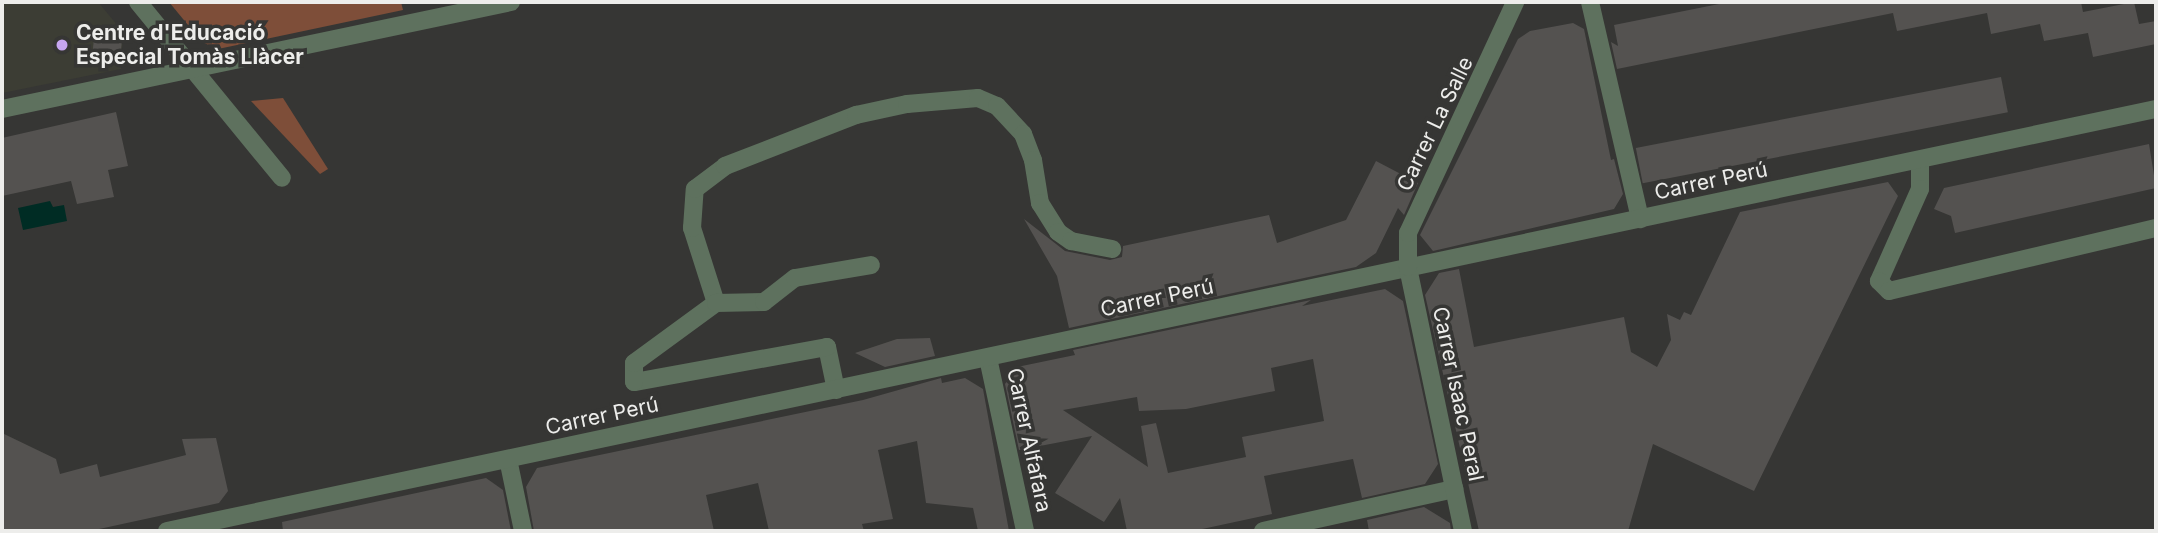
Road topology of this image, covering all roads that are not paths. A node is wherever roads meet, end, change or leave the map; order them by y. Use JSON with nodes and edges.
{"nodes":[{"id":1,"x":138,"y":2,"type":"edge"},
{"id":2,"x":511,"y":2,"type":"edge"},
{"id":3,"x":1515,"y":2,"type":"edge"},
{"id":4,"x":1590,"y":2,"type":"edge"},
{"id":5,"x":192,"y":69,"type":"junction"},
{"id":6,"x":2,"y":109,"type":"edge"},
{"id":7,"x":2156,"y":109,"type":"edge"},
{"id":8,"x":1920,"y":160,"type":"junction"},
{"id":9,"x":282,"y":178,"type":"dead end"},
{"id":10,"x":1640,"y":219,"type":"junction"},
{"id":11,"x":2156,"y":228,"type":"edge"},
{"id":12,"x":1112,"y":250,"type":"dead end"},
{"id":13,"x":871,"y":265,"type":"dead end"},
{"id":14,"x":1408,"y":267,"type":"junction"},
{"id":15,"x":716,"y":303,"type":"junction"},
{"id":16,"x":988,"y":358,"type":"junction"},
{"id":17,"x":836,"y":390,"type":"junction"},
{"id":18,"x":508,"y":459,"type":"junction"},
{"id":19,"x":1454,"y":489,"type":"junction"},
{"id":20,"x":249,"y":523,"type":"edge"},
{"id":21,"x":167,"y":531,"type":"edge"},
{"id":22,"x":523,"y":531,"type":"edge"},
{"id":23,"x":1025,"y":531,"type":"edge"},
{"id":24,"x":1263,"y":531,"type":"edge"},
{"id":25,"x":1463,"y":531,"type":"edge"}],
"edges":[{"from":1,"to":5,"type":"street"},
{"from":2,"to":5,"type":"street"},
{"from":3,"to":14,"type":"street","name":"Carrer La Salle"},
{"from":4,"to":10,"type":"street"},
{"from":5,"to":6,"type":"street"},
{"from":5,"to":9,"type":"street"},
{"from":7,"to":8,"type":"street","name":"Carrer Perú"},
{"from":8,"to":10,"type":"street","name":"Carrer Perú"},
{"from":8,"to":11,"type":"street"},
{"from":10,"to":14,"type":"street","name":"Carrer Perú"},
{"from":12,"to":15,"type":"street"},
{"from":13,"to":15,"type":"street"},
{"from":14,"to":16,"type":"street","name":"Carrer Perú"},
{"from":14,"to":19,"type":"street","name":"Carrer Isaac Peral"},
{"from":15,"to":17,"type":"street"},
{"from":16,"to":17,"type":"street","name":"Carrer Perú"},
{"from":16,"to":23,"type":"street","name":"Carrer Alfafara"},
{"from":17,"to":18,"type":"street","name":"Carrer Perú"},
{"from":18,"to":20,"type":"street","name":"Carrer Perú"},
{"from":18,"to":22,"type":"street"},
{"from":19,"to":24,"type":"street"},
{"from":19,"to":25,"type":"street","name":"Carrer Isaac Peral"},
{"from":20,"to":21,"type":"street","name":"Carrer Perú"}]}
